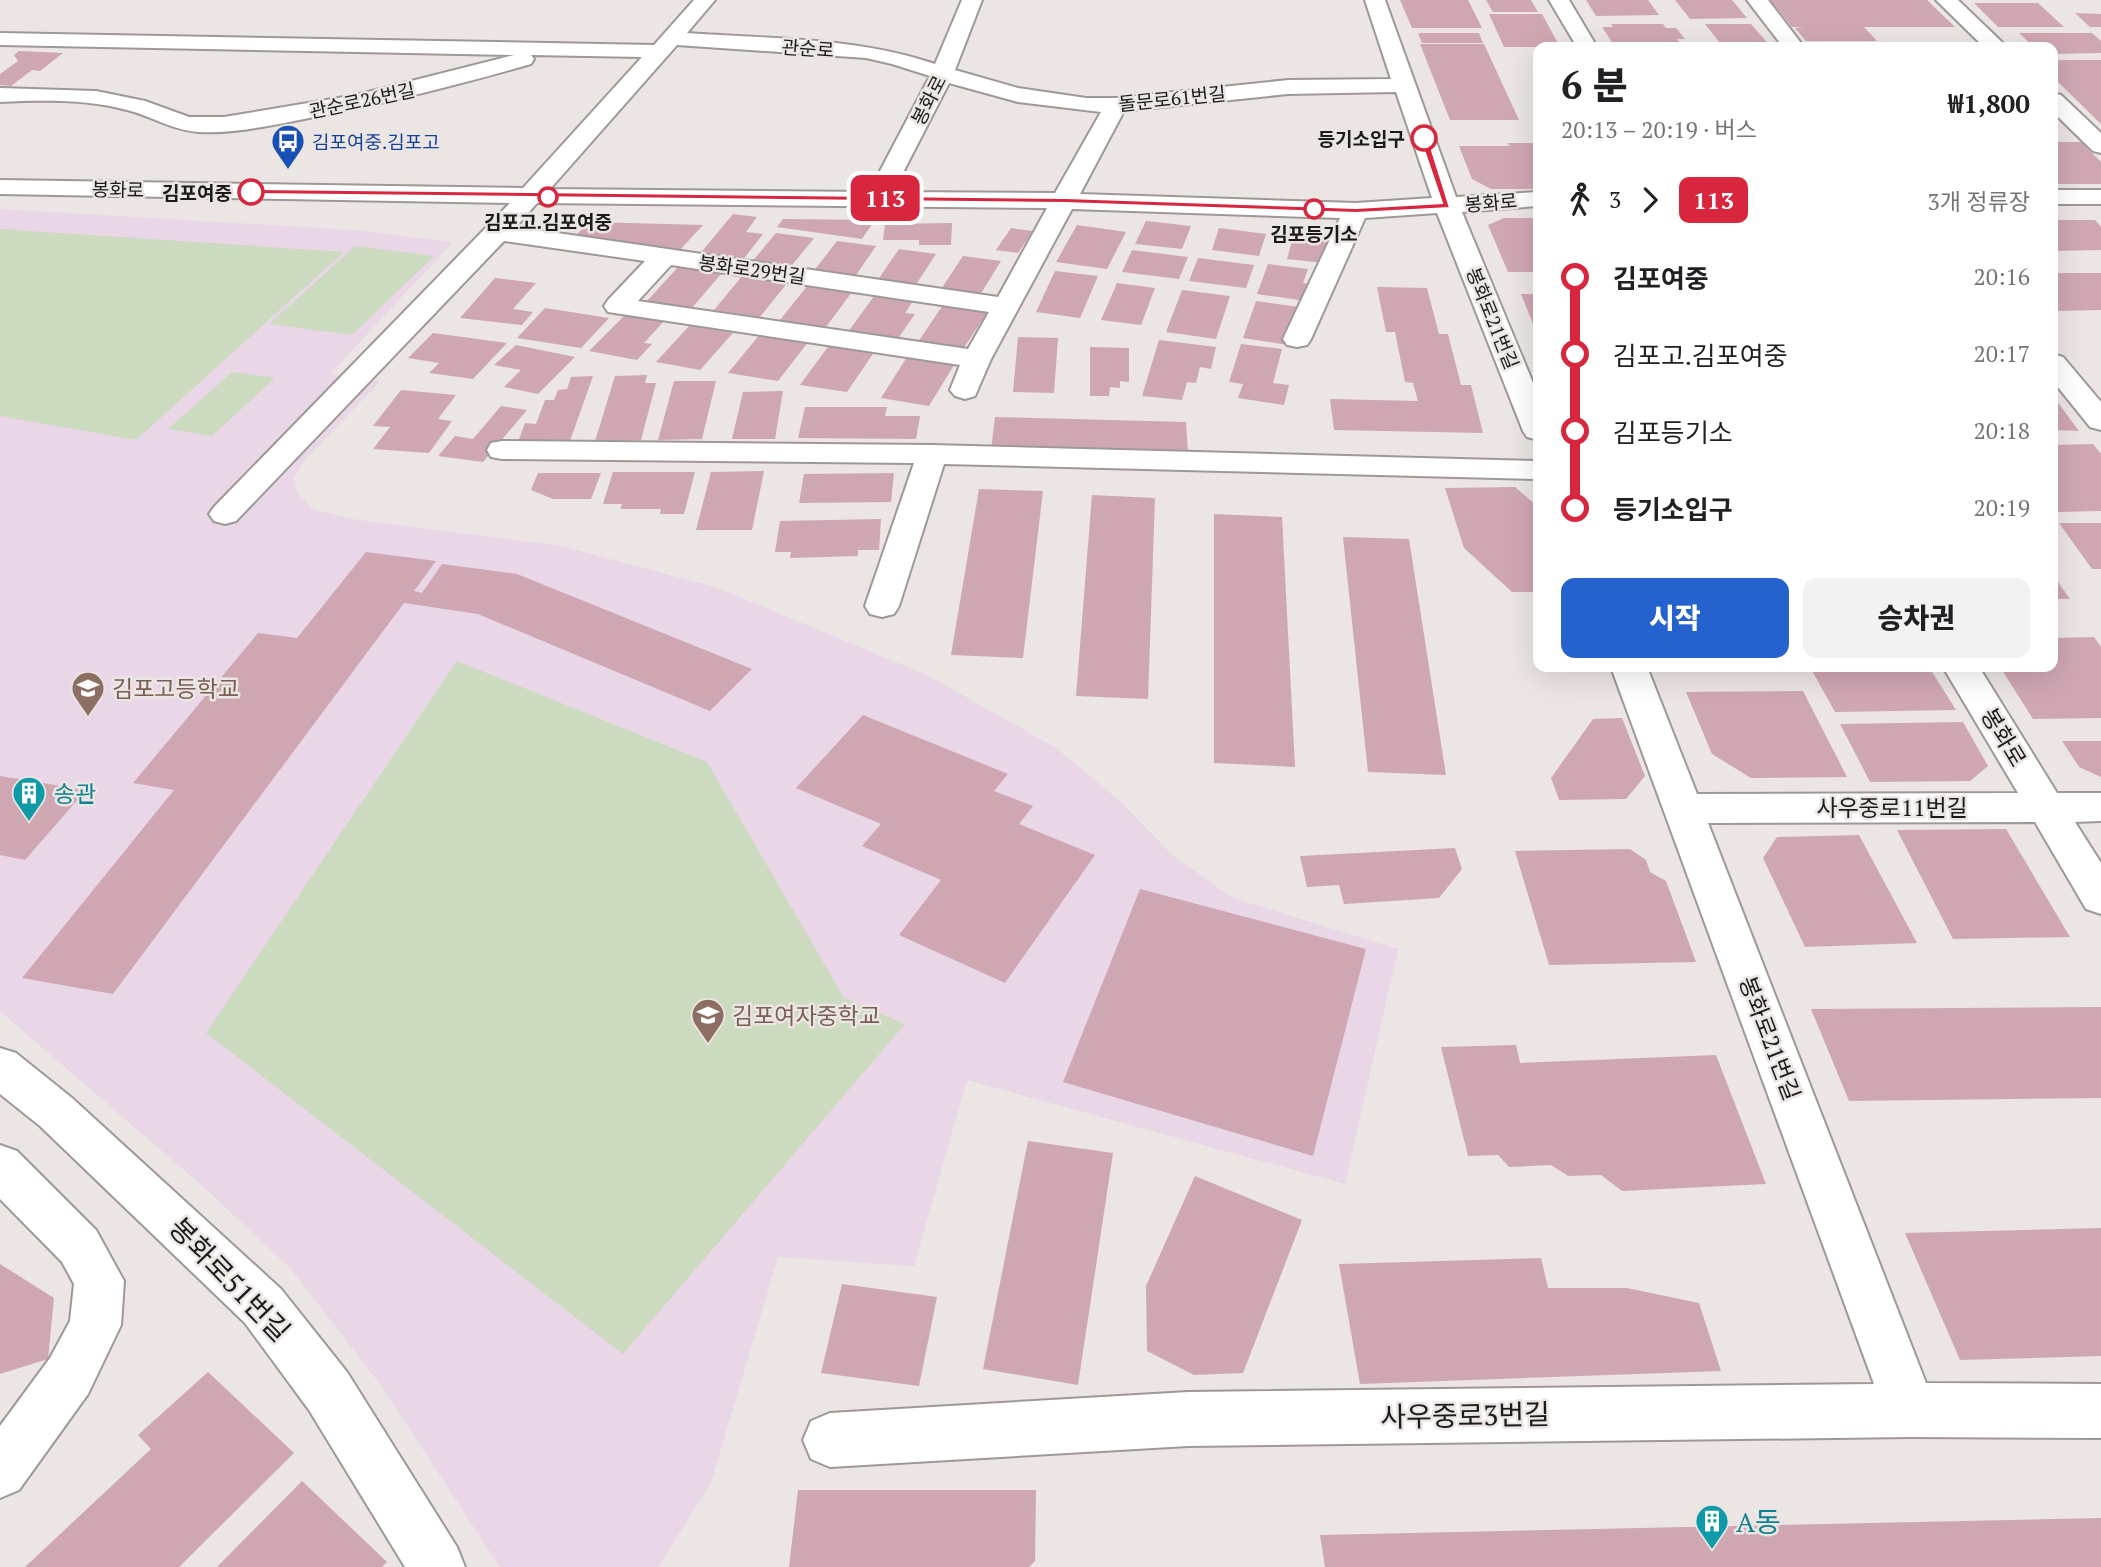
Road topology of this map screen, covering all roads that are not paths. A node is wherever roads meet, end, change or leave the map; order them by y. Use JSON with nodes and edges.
{"nodes":[{"id":1,"x":705,"y":0,"type":"edge"},
{"id":2,"x":972,"y":0,"type":"edge"},
{"id":3,"x":1375,"y":0,"type":"edge"},
{"id":4,"x":1559,"y":0,"type":"edge"},
{"id":5,"x":1757,"y":0,"type":"edge"},
{"id":6,"x":1946,"y":0,"type":"edge"},
{"id":7,"x":0,"y":39,"type":"edge"},
{"id":8,"x":1584,"y":42,"type":"edge"},
{"id":9,"x":1790,"y":42,"type":"edge"},
{"id":10,"x":1991,"y":42,"type":"edge"},
{"id":11,"x":665,"y":45,"type":"junction"},
{"id":12,"x":555,"y":49,"type":"junction"},
{"id":13,"x":943,"y":72,"type":"junction"},
{"id":14,"x":1406,"y":85,"type":"junction"},
{"id":15,"x":0,"y":95,"type":"edge"},
{"id":16,"x":1116,"y":105,"type":"junction"},
{"id":17,"x":2058,"y":105,"type":"edge"},
{"id":18,"x":2101,"y":146,"type":"edge"},
{"id":19,"x":0,"y":187,"type":"edge"},
{"id":20,"x":529,"y":197,"type":"junction"},
{"id":21,"x":2058,"y":197,"type":"edge"},
{"id":22,"x":2101,"y":197,"type":"edge"},
{"id":23,"x":878,"y":198,"type":"junction"},
{"id":24,"x":1533,"y":199,"type":"edge"},
{"id":25,"x":1065,"y":201,"type":"junction"},
{"id":26,"x":1447,"y":206,"type":"junction"},
{"id":27,"x":1356,"y":211,"type":"junction"},
{"id":28,"x":498,"y":232,"type":"junction"},
{"id":29,"x":665,"y":256,"type":"junction"},
{"id":30,"x":1006,"y":306,"type":"junction"},
{"id":31,"x":1297,"y":339,"type":"dead end"},
{"id":32,"x":978,"y":359,"type":"junction"},
{"id":33,"x":2058,"y":369,"type":"edge"},
{"id":34,"x":965,"y":390,"type":"dead end"},
{"id":35,"x":1533,"y":419,"type":"edge"},
{"id":36,"x":2101,"y":421,"type":"edge"},
{"id":37,"x":502,"y":450,"type":"dead end"},
{"id":38,"x":932,"y":454,"type":"junction"},
{"id":39,"x":1533,"y":470,"type":"edge"},
{"id":40,"x":225,"y":514,"type":"dead end"},
{"id":41,"x":882,"y":606,"type":"dead end"},
{"id":42,"x":1631,"y":672,"type":"edge"},
{"id":43,"x":1964,"y":672,"type":"edge"},
{"id":44,"x":2046,"y":806,"type":"junction"},
{"id":45,"x":2101,"y":807,"type":"edge"},
{"id":46,"x":1683,"y":809,"type":"junction"},
{"id":47,"x":2101,"y":898,"type":"edge"},
{"id":48,"x":0,"y":1066,"type":"edge"},
{"id":49,"x":0,"y":1166,"type":"edge"},
{"id":50,"x":1910,"y":1410,"type":"junction"},
{"id":51,"x":2101,"y":1411,"type":"edge"},
{"id":52,"x":830,"y":1440,"type":"dead end"},
{"id":53,"x":0,"y":1471,"type":"edge"},
{"id":54,"x":437,"y":1567,"type":"edge"}],
"edges":[{"from":1,"to":11,"type":"street"},
{"from":2,"to":13,"type":"street","name":"봉화로"},
{"from":3,"to":14,"type":"street"},
{"from":4,"to":8,"type":"street"},
{"from":5,"to":9,"type":"street"},
{"from":6,"to":10,"type":"street"},
{"from":7,"to":12,"type":"street","name":"관순로26번길"},
{"from":11,"to":12,"type":"street","name":"관순로26번길"},
{"from":11,"to":13,"type":"street","name":"관순로"},
{"from":11,"to":20,"type":"street"},
{"from":12,"to":15,"type":"street","name":"관순로26번길"},
{"from":13,"to":16,"type":"street","name":"돌문로61번길"},
{"from":13,"to":23,"type":"street","name":"봉화로"},
{"from":14,"to":16,"type":"street","name":"돌문로61번길"},
{"from":14,"to":26,"type":"street"},
{"from":16,"to":25,"type":"street"},
{"from":17,"to":18,"type":"street"},
{"from":19,"to":20,"type":"street","name":"봉화로"},
{"from":20,"to":23,"type":"street","name":"봉화로"},
{"from":20,"to":28,"type":"street"},
{"from":21,"to":22,"type":"street"},
{"from":23,"to":25,"type":"street","name":"봉화로"},
{"from":24,"to":26,"type":"street","name":"봉화로"},
{"from":25,"to":27,"type":"street","name":"봉화로"},
{"from":25,"to":30,"type":"street"},
{"from":26,"to":27,"type":"street","name":"봉화로"},
{"from":26,"to":35,"type":"street","name":"봉화로21번길"},
{"from":27,"to":31,"type":"street"},
{"from":28,"to":29,"type":"street","name":"봉화로29번길"},
{"from":28,"to":40,"type":"street"},
{"from":29,"to":30,"type":"street","name":"봉화로29번길"},
{"from":29,"to":32,"type":"street"},
{"from":30,"to":32,"type":"street"},
{"from":32,"to":34,"type":"street"},
{"from":33,"to":36,"type":"street"},
{"from":37,"to":38,"type":"street"},
{"from":38,"to":39,"type":"street"},
{"from":38,"to":41,"type":"street"},
{"from":42,"to":46,"type":"street","name":"봉화로21번길"},
{"from":43,"to":44,"type":"street","name":"봉화로"},
{"from":44,"to":45,"type":"street","name":"사우중로11번길"},
{"from":44,"to":46,"type":"street","name":"사우중로11번길"},
{"from":44,"to":47,"type":"street","name":"봉화로"},
{"from":46,"to":50,"type":"street","name":"봉화로21번길"},
{"from":48,"to":54,"type":"street","name":"봉화로51번길"},
{"from":49,"to":53,"type":"street"},
{"from":50,"to":51,"type":"street","name":"사우중로3번길"},
{"from":50,"to":52,"type":"street","name":"사우중로3번길"}]}
